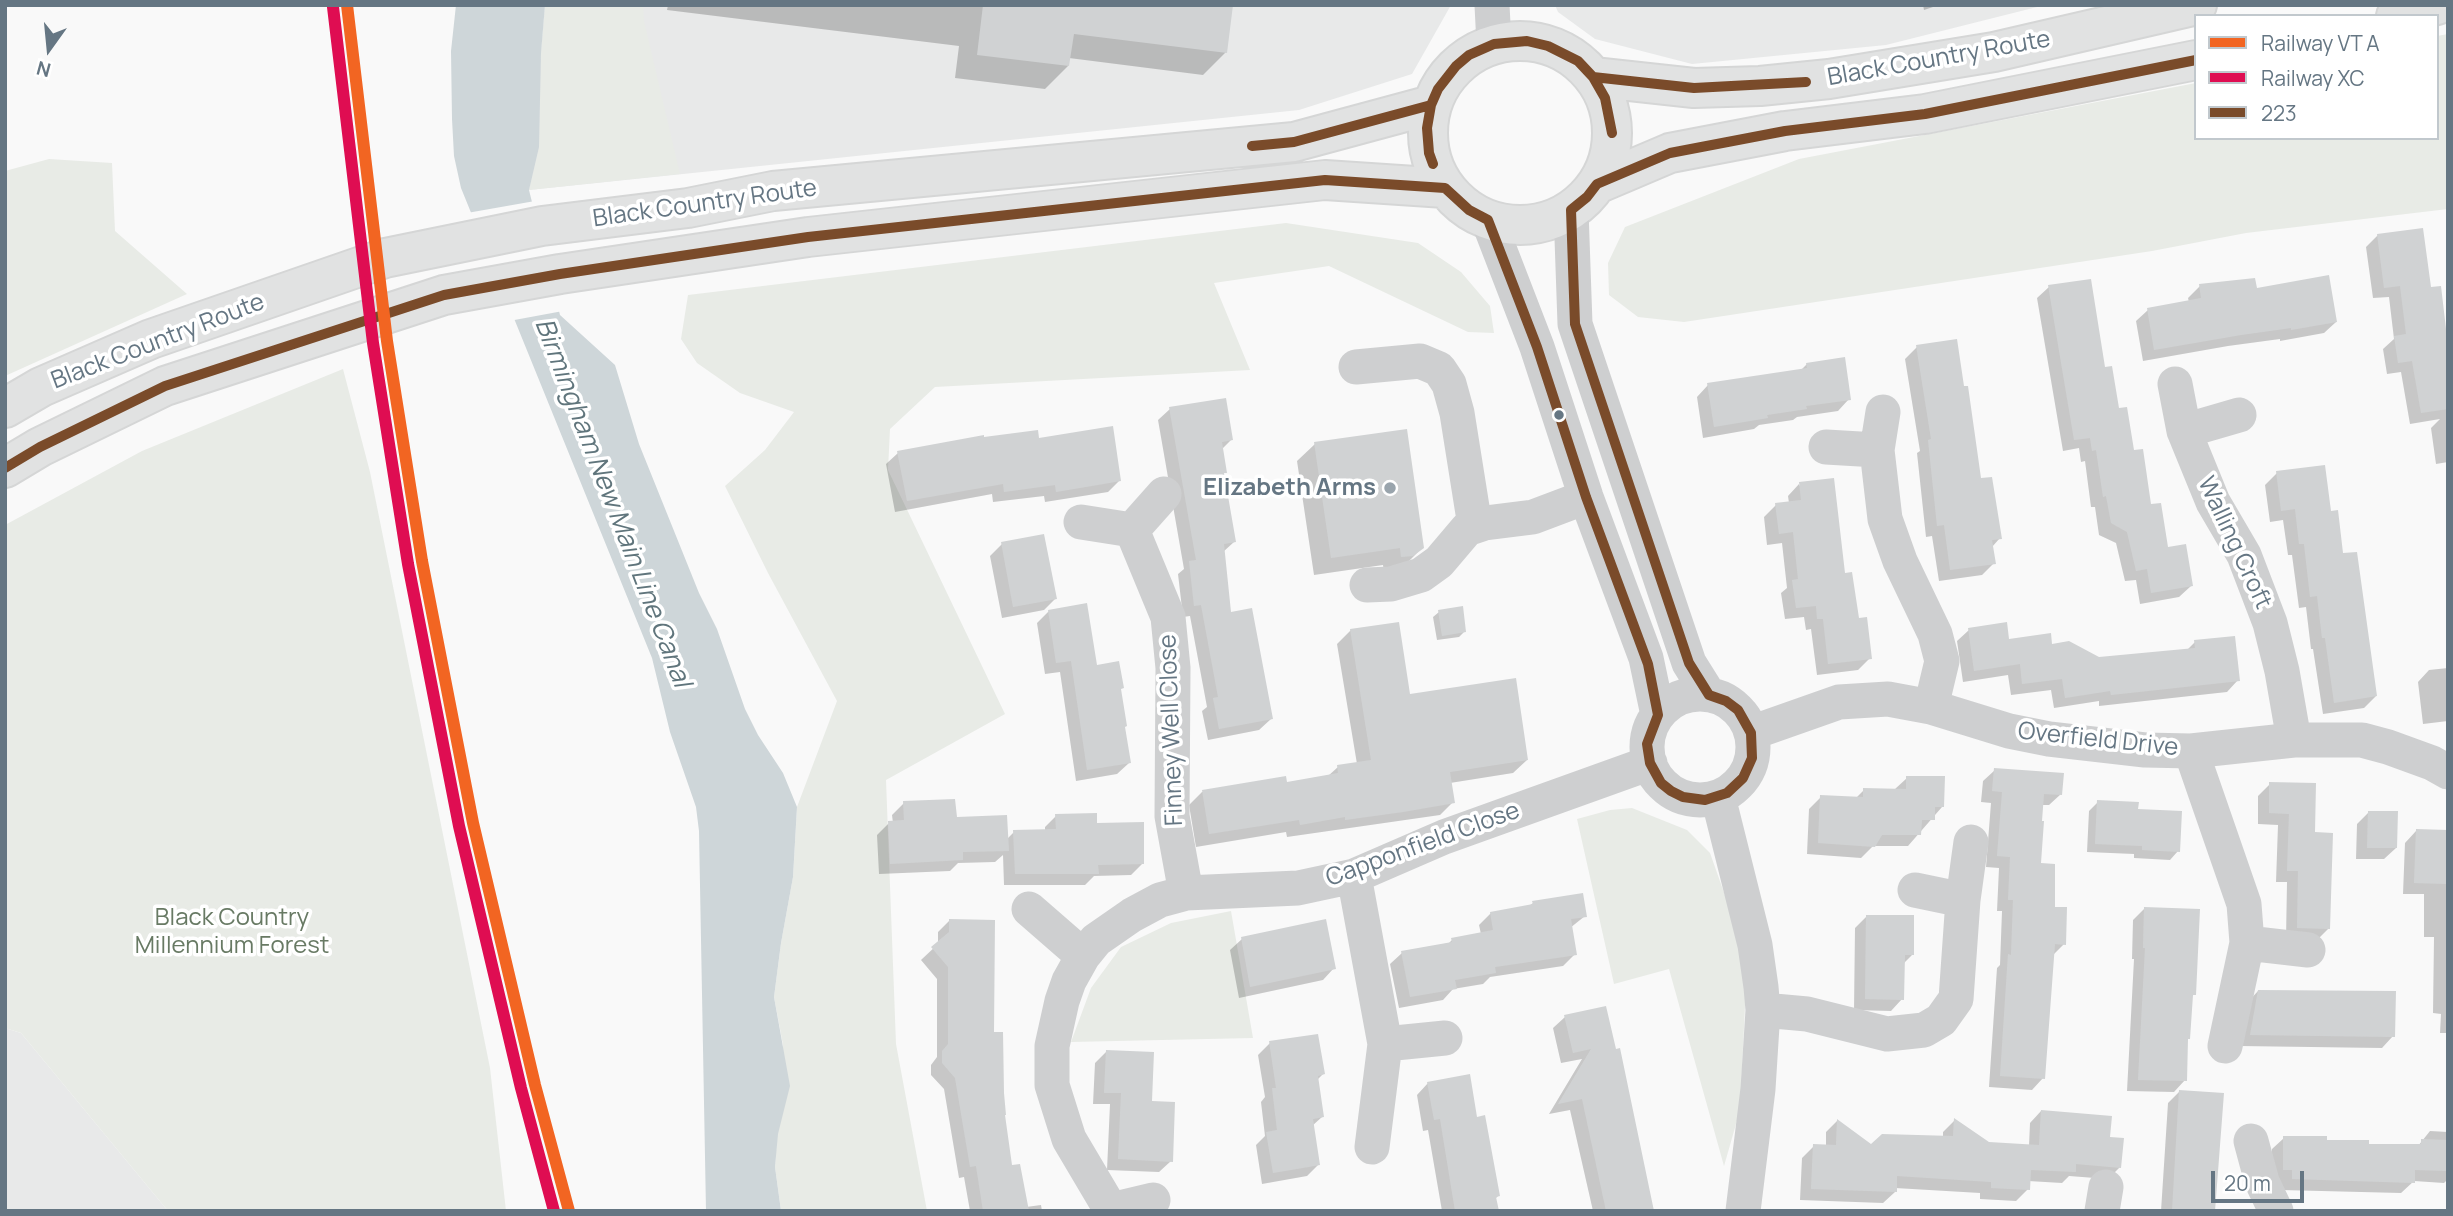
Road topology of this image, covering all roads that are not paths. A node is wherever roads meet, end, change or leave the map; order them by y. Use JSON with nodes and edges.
{"nodes":[{"id":1,"x":1492,"y":5,"type":"edge"},
{"id":2,"x":2197,"y":5,"type":"edge"},
{"id":3,"x":2437,"y":5,"type":"edge"},
{"id":4,"x":2403,"y":14,"type":"edge"},
{"id":5,"x":1494,"y":44,"type":"junction"},
{"id":6,"x":2194,"y":60,"type":"edge"},
{"id":7,"x":1593,"y":78,"type":"junction"},
{"id":8,"x":1431,"y":105,"type":"junction"},
{"id":9,"x":1445,"y":188,"type":"junction"},
{"id":10,"x":1584,"y":197,"type":"junction"},
{"id":11,"x":1488,"y":220,"type":"junction"},
{"id":12,"x":1356,"y":367,"type":"dead end"},
{"id":13,"x":2175,"y":384,"type":"dead end"},
{"id":14,"x":5,"y":408,"type":"edge"},
{"id":15,"x":1882,"y":412,"type":"dead end"},
{"id":16,"x":2239,"y":415,"type":"dead end"},
{"id":17,"x":2184,"y":431,"type":"junction"},
{"id":18,"x":1826,"y":447,"type":"dead end"},
{"id":19,"x":1877,"y":450,"type":"junction"},
{"id":20,"x":5,"y":468,"type":"edge"},
{"id":21,"x":1164,"y":494,"type":"dead end"},
{"id":22,"x":1586,"y":497,"type":"junction"},
{"id":23,"x":1081,"y":522,"type":"dead end"},
{"id":24,"x":1475,"y":526,"type":"junction"},
{"id":25,"x":1132,"y":530,"type":"junction"},
{"id":26,"x":1367,"y":585,"type":"dead end"},
{"id":27,"x":1709,"y":695,"type":"junction"},
{"id":28,"x":1931,"y":707,"type":"junction"},
{"id":29,"x":1658,"y":715,"type":"junction"},
{"id":30,"x":1751,"y":733,"type":"junction"},
{"id":31,"x":2294,"y":740,"type":"junction"},
{"id":32,"x":2191,"y":751,"type":"junction"},
{"id":33,"x":1650,"y":763,"type":"junction"},
{"id":34,"x":2448,"y":772,"type":"edge"},
{"id":35,"x":1718,"y":797,"type":"junction"},
{"id":36,"x":1971,"y":842,"type":"dead end"},
{"id":37,"x":1354,"y":876,"type":"junction"},
{"id":38,"x":1914,"y":890,"type":"dead end"},
{"id":39,"x":1186,"y":893,"type":"junction"},
{"id":40,"x":1963,"y":901,"type":"junction"},
{"id":41,"x":1029,"y":909,"type":"dead end"},
{"id":42,"x":2247,"y":943,"type":"junction"},
{"id":43,"x":2308,"y":950,"type":"dead end"},
{"id":44,"x":1083,"y":956,"type":"junction"},
{"id":45,"x":1763,"y":1010,"type":"junction"},
{"id":46,"x":1445,"y":1038,"type":"dead end"},
{"id":47,"x":1385,"y":1044,"type":"junction"},
{"id":48,"x":2225,"y":1046,"type":"dead end"},
{"id":49,"x":2251,"y":1142,"type":"dead end"},
{"id":50,"x":1371,"y":1147,"type":"dead end"},
{"id":51,"x":1153,"y":1200,"type":"dead end"},
{"id":52,"x":1111,"y":1211,"type":"edge"},
{"id":53,"x":1743,"y":1211,"type":"edge"},
{"id":54,"x":2276,"y":1211,"type":"edge"}],
"edges":[{"from":1,"to":5,"type":"street"},
{"from":2,"to":7,"type":"highway","name":"Black Country Route"},
{"from":3,"to":4,"type":"highway"},
{"from":5,"to":7,"type":"highway","name":"Black Country Route"},
{"from":5,"to":8,"type":"highway","name":"Black Country Route"},
{"from":6,"to":10,"type":"highway","name":"Black Country Route"},
{"from":7,"to":10,"type":"highway","name":"Black Country Route"},
{"from":8,"to":9,"type":"highway","name":"Black Country Route"},
{"from":8,"to":14,"type":"highway","name":"Black Country Route"},
{"from":9,"to":11,"type":"highway","name":"Black Country Route"},
{"from":9,"to":20,"type":"highway","name":"Black Country Route"},
{"from":10,"to":11,"type":"highway","name":"Black Country Route"},
{"from":10,"to":27,"type":"street"},
{"from":11,"to":22,"type":"street"},
{"from":12,"to":24,"type":"street"},
{"from":13,"to":17,"type":"street","name":"Walling Croft"},
{"from":15,"to":19,"type":"street"},
{"from":16,"to":17,"type":"street"},
{"from":17,"to":31,"type":"street","name":"Walling Croft"},
{"from":18,"to":19,"type":"street"},
{"from":19,"to":28,"type":"street"},
{"from":21,"to":25,"type":"street"},
{"from":22,"to":24,"type":"street"},
{"from":22,"to":29,"type":"street"},
{"from":23,"to":25,"type":"street"},
{"from":24,"to":26,"type":"street"},
{"from":25,"to":39,"type":"street","name":"Finney Well Close"},
{"from":27,"to":29,"type":"street"},
{"from":27,"to":30,"type":"street"},
{"from":28,"to":30,"type":"street","name":"Overfield Drive"},
{"from":28,"to":32,"type":"street","name":"Overfield Drive"},
{"from":29,"to":33,"type":"street"},
{"from":30,"to":35,"type":"street"},
{"from":31,"to":32,"type":"street","name":"Overfield Drive"},
{"from":31,"to":34,"type":"street","name":"Overfield Drive"},
{"from":32,"to":42,"type":"street"},
{"from":33,"to":35,"type":"street"},
{"from":33,"to":37,"type":"street","name":"Capponfield Close"},
{"from":35,"to":45,"type":"street"},
{"from":36,"to":40,"type":"street"},
{"from":37,"to":39,"type":"street","name":"Capponfield Close"},
{"from":37,"to":47,"type":"street"},
{"from":38,"to":40,"type":"street"},
{"from":39,"to":44,"type":"street","name":"Capponfield Close"},
{"from":40,"to":45,"type":"street"},
{"from":41,"to":44,"type":"street"},
{"from":42,"to":43,"type":"street"},
{"from":42,"to":48,"type":"street"},
{"from":44,"to":52,"type":"street","name":"Capponfield Close"},
{"from":45,"to":53,"type":"street"},
{"from":46,"to":47,"type":"street"},
{"from":47,"to":50,"type":"street"},
{"from":49,"to":54,"type":"street"},
{"from":51,"to":52,"type":"street","name":"Capponfield Close"}]}
